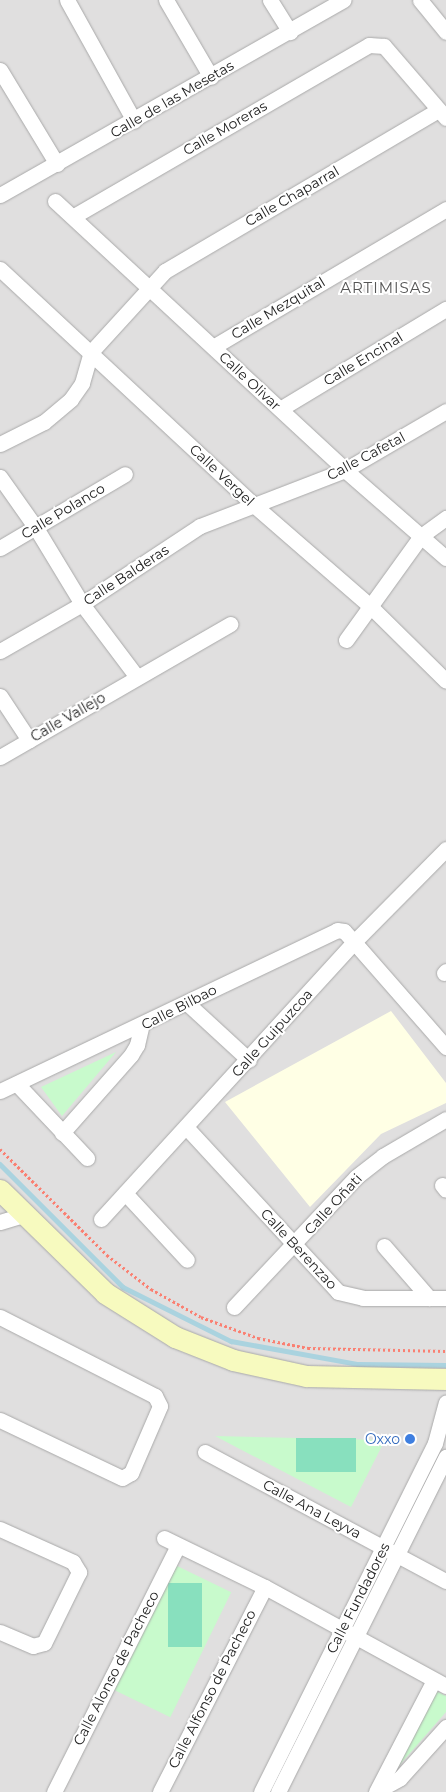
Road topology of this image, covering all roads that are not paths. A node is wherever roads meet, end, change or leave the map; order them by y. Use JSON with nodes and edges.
{"nodes":[{"id":1,"x":67,"y":0,"type":"edge"},
{"id":2,"x":166,"y":0,"type":"edge"},
{"id":3,"x":270,"y":0,"type":"edge"},
{"id":4,"x":343,"y":0,"type":"edge"},
{"id":5,"x":420,"y":0,"type":"edge"},
{"id":6,"x":290,"y":32,"type":"junction"},
{"id":7,"x":446,"y":32,"type":"edge"},
{"id":8,"x":0,"y":70,"type":"edge"},
{"id":9,"x":211,"y":77,"type":"junction"},
{"id":10,"x":442,"y":114,"type":"edge"},
{"id":11,"x":134,"y":120,"type":"junction"},
{"id":12,"x":57,"y":164,"type":"junction"},
{"id":13,"x":0,"y":195,"type":"edge"},
{"id":14,"x":55,"y":201,"type":"dead end"},
{"id":15,"x":446,"y":209,"type":"edge"},
{"id":16,"x":74,"y":216,"type":"junction"},
{"id":17,"x":0,"y":269,"type":"edge"},
{"id":18,"x":150,"y":287,"type":"junction"},
{"id":19,"x":446,"y":309,"type":"edge"},
{"id":20,"x":213,"y":347,"type":"junction"},
{"id":21,"x":91,"y":352,"type":"junction"},
{"id":22,"x":280,"y":409,"type":"junction"},
{"id":23,"x":446,"y":412,"type":"edge"},
{"id":24,"x":0,"y":444,"type":"edge"},
{"id":25,"x":345,"y":470,"type":"junction"},
{"id":26,"x":125,"y":474,"type":"dead end"},
{"id":27,"x":0,"y":477,"type":"edge"},
{"id":28,"x":255,"y":506,"type":"junction"},
{"id":29,"x":446,"y":518,"type":"edge"},
{"id":30,"x":36,"y":528,"type":"junction"},
{"id":31,"x":422,"y":536,"type":"junction"},
{"id":32,"x":0,"y":548,"type":"edge"},
{"id":33,"x":446,"y":558,"type":"edge"},
{"id":34,"x":82,"y":604,"type":"junction"},
{"id":35,"x":371,"y":607,"type":"junction"},
{"id":36,"x":230,"y":624,"type":"dead end"},
{"id":37,"x":346,"y":640,"type":"dead end"},
{"id":38,"x":0,"y":650,"type":"edge"},
{"id":39,"x":137,"y":677,"type":"junction"},
{"id":40,"x":446,"y":681,"type":"edge"},
{"id":41,"x":0,"y":696,"type":"edge"},
{"id":42,"x":29,"y":740,"type":"junction"},
{"id":43,"x":0,"y":758,"type":"edge"},
{"id":44,"x":446,"y":849,"type":"edge"},
{"id":45,"x":354,"y":942,"type":"junction"},
{"id":46,"x":188,"y":1003,"type":"junction"},
{"id":47,"x":141,"y":1027,"type":"junction"},
{"id":48,"x":446,"y":1047,"type":"edge"},
{"id":49,"x":249,"y":1060,"type":"junction"},
{"id":50,"x":17,"y":1084,"type":"junction"},
{"id":51,"x":0,"y":1091,"type":"edge"},
{"id":52,"x":446,"y":1119,"type":"edge"},
{"id":53,"x":186,"y":1127,"type":"junction"},
{"id":54,"x":62,"y":1133,"type":"junction"},
{"id":55,"x":87,"y":1158,"type":"dead end"},
{"id":56,"x":0,"y":1190,"type":"edge"},
{"id":57,"x":125,"y":1193,"type":"junction"},
{"id":58,"x":22,"y":1215,"type":"junction"},
{"id":59,"x":101,"y":1219,"type":"dead end"},
{"id":60,"x":0,"y":1222,"type":"edge"},
{"id":61,"x":294,"y":1246,"type":"junction"},
{"id":62,"x":384,"y":1246,"type":"dead end"},
{"id":63,"x":187,"y":1260,"type":"dead end"},
{"id":64,"x":429,"y":1298,"type":"junction"},
{"id":65,"x":446,"y":1298,"type":"edge"},
{"id":66,"x":234,"y":1307,"type":"dead end"},
{"id":67,"x":0,"y":1317,"type":"edge"},
{"id":68,"x":446,"y":1379,"type":"edge"},
{"id":69,"x":446,"y":1402,"type":"edge"},
{"id":70,"x":0,"y":1420,"type":"edge"},
{"id":71,"x":205,"y":1452,"type":"dead end"},
{"id":72,"x":446,"y":1457,"type":"edge"},
{"id":73,"x":0,"y":1529,"type":"edge"},
{"id":74,"x":164,"y":1538,"type":"dead end"},
{"id":75,"x":178,"y":1545,"type":"junction"},
{"id":76,"x":384,"y":1548,"type":"junction"},
{"id":77,"x":399,"y":1555,"type":"junction"},
{"id":78,"x":446,"y":1581,"type":"edge"},
{"id":79,"x":264,"y":1587,"type":"junction"},
{"id":80,"x":342,"y":1629,"type":"junction"},
{"id":81,"x":0,"y":1632,"type":"edge"},
{"id":82,"x":357,"y":1638,"type":"junction"},
{"id":83,"x":440,"y":1683,"type":"edge"},
{"id":84,"x":446,"y":1726,"type":"edge"},
{"id":85,"x":286,"y":1759,"type":"junction"},
{"id":86,"x":54,"y":1792,"type":"edge"},
{"id":87,"x":160,"y":1792,"type":"edge"},
{"id":88,"x":261,"y":1792,"type":"edge"},
{"id":89,"x":278,"y":1792,"type":"edge"},
{"id":90,"x":376,"y":1792,"type":"edge"}],
"edges":[{"from":1,"to":11,"type":"street"},
{"from":2,"to":9,"type":"street"},
{"from":3,"to":6,"type":"street"},
{"from":4,"to":6,"type":"street","name":"Calle de las Mesetas"},
{"from":5,"to":7,"type":"street"},
{"from":6,"to":9,"type":"street","name":"Calle de las Mesetas"},
{"from":8,"to":12,"type":"street"},
{"from":9,"to":11,"type":"street","name":"Calle de las Mesetas"},
{"from":10,"to":16,"type":"street","name":"Calle Moreras"},
{"from":10,"to":18,"type":"street","name":"Calle Chaparral"},
{"from":11,"to":12,"type":"street","name":"Calle de las Mesetas"},
{"from":12,"to":13,"type":"street","name":"Calle de las Mesetas"},
{"from":14,"to":16,"type":"street","name":"Calle Olivar"},
{"from":15,"to":20,"type":"street","name":"Calle Mezquital"},
{"from":16,"to":18,"type":"street","name":"Calle Olivar"},
{"from":17,"to":21,"type":"street","name":"Calle Vergel"},
{"from":18,"to":20,"type":"street","name":"Calle Olivar"},
{"from":18,"to":21,"type":"street","name":"Calle Chaparral"},
{"from":19,"to":22,"type":"street","name":"Calle Encinal"},
{"from":20,"to":22,"type":"street","name":"Calle Olivar"},
{"from":21,"to":24,"type":"street"},
{"from":21,"to":28,"type":"street","name":"Calle Vergel"},
{"from":22,"to":25,"type":"street","name":"Calle Olivar"},
{"from":23,"to":25,"type":"street","name":"Calle Cafetal"},
{"from":25,"to":28,"type":"street","name":"Calle Cafetal"},
{"from":25,"to":31,"type":"street","name":"Calle Olivar"},
{"from":26,"to":30,"type":"street","name":"Calle Polanco"},
{"from":27,"to":30,"type":"street"},
{"from":28,"to":34,"type":"street","name":"Calle Balderas"},
{"from":28,"to":35,"type":"street","name":"Calle Vergel"},
{"from":29,"to":31,"type":"street"},
{"from":30,"to":32,"type":"street","name":"Calle Polanco"},
{"from":30,"to":34,"type":"street"},
{"from":31,"to":33,"type":"street","name":"Calle Olivar"},
{"from":31,"to":35,"type":"street"},
{"from":34,"to":38,"type":"street","name":"Calle Balderas"},
{"from":34,"to":39,"type":"street"},
{"from":35,"to":37,"type":"street"},
{"from":35,"to":40,"type":"street","name":"Calle Vergel"},
{"from":36,"to":39,"type":"street","name":"Calle Vallejo"},
{"from":39,"to":42,"type":"street","name":"Calle Vallejo"},
{"from":41,"to":42,"type":"street"},
{"from":42,"to":43,"type":"street","name":"Calle Vallejo"},
{"from":44,"to":45,"type":"street","name":"Calle Guipuzcoa"},
{"from":45,"to":46,"type":"street","name":"Calle Bilbao"},
{"from":45,"to":48,"type":"street"},
{"from":45,"to":49,"type":"street","name":"Calle Guipuzcoa"},
{"from":46,"to":47,"type":"street","name":"Calle Bilbao"},
{"from":46,"to":49,"type":"street"},
{"from":47,"to":50,"type":"street","name":"Calle Bilbao"},
{"from":47,"to":54,"type":"street"},
{"from":49,"to":53,"type":"street","name":"Calle Guipuzcoa"},
{"from":50,"to":51,"type":"street","name":"Calle Bilbao"},
{"from":50,"to":54,"type":"street"},
{"from":52,"to":61,"type":"street","name":"Calle Oñati"},
{"from":53,"to":57,"type":"street","name":"Calle Guipuzcoa"},
{"from":53,"to":61,"type":"street","name":"Calle Berenzao"},
{"from":54,"to":55,"type":"street"},
{"from":56,"to":58,"type":"street"},
{"from":57,"to":59,"type":"street","name":"Calle Guipuzcoa"},
{"from":57,"to":63,"type":"street"},
{"from":58,"to":60,"type":"street"},
{"from":58,"to":68,"type":"street"},
{"from":61,"to":64,"type":"street","name":"Calle Berenzao"},
{"from":61,"to":66,"type":"street","name":"Calle Oñati"},
{"from":62,"to":64,"type":"street"},
{"from":64,"to":65,"type":"street","name":"Calle Berenzao"},
{"from":67,"to":70,"type":"street"},
{"from":69,"to":76,"type":"street","name":"Calle Fundadores"},
{"from":71,"to":76,"type":"street","name":"Calle Ana Leyva"},
{"from":72,"to":77,"type":"street","name":"Calle Fundadores"},
{"from":73,"to":81,"type":"street"},
{"from":74,"to":75,"type":"street"},
{"from":75,"to":79,"type":"street"},
{"from":75,"to":86,"type":"street","name":"Calle Alonso de Pacheco"},
{"from":76,"to":77,"type":"street","name":"Calle Ana Leyva"},
{"from":76,"to":80,"type":"street","name":"Calle Fundadores"},
{"from":77,"to":78,"type":"street","name":"Calle Ana Leyva"},
{"from":77,"to":82,"type":"street","name":"Calle Fundadores"},
{"from":79,"to":80,"type":"street"},
{"from":79,"to":87,"type":"street","name":"Calle Alfonso de Pacheco"},
{"from":80,"to":82,"type":"street"},
{"from":80,"to":85,"type":"street","name":"Calle Fundadores"},
{"from":82,"to":83,"type":"street"},
{"from":82,"to":85,"type":"street","name":"Calle Fundadores"},
{"from":83,"to":90,"type":"street"},
{"from":84,"to":90,"type":"street"},
{"from":85,"to":88,"type":"street","name":"Calle Fundadores"},
{"from":85,"to":89,"type":"street","name":"Calle Fundadores"}]}
